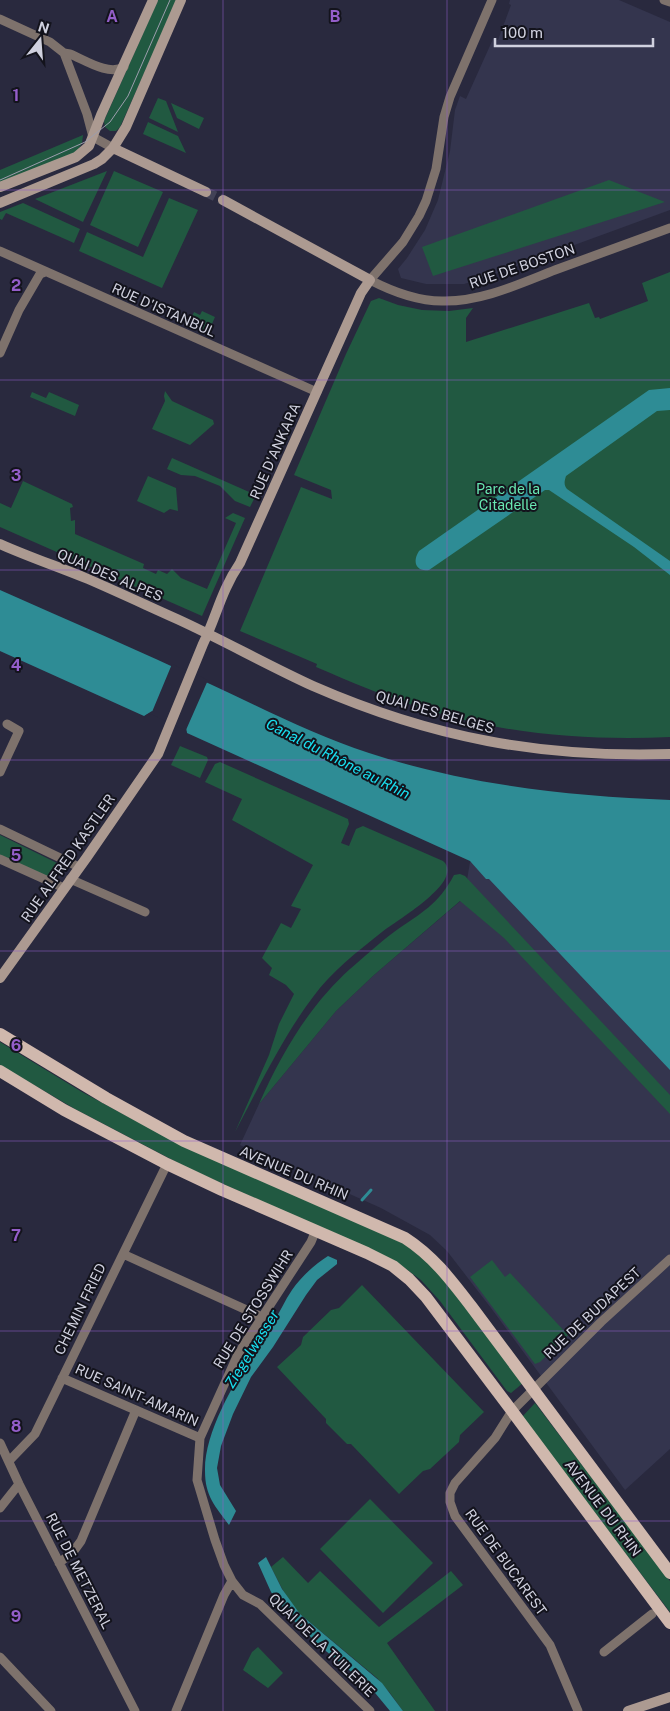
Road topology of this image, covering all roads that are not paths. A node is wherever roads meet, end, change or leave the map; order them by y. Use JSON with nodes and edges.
{"nodes":[{"id":1,"x":153,"y":0,"type":"edge"},
{"id":2,"x":181,"y":0,"type":"edge"},
{"id":3,"x":492,"y":0,"type":"edge"},
{"id":4,"x":664,"y":0,"type":"edge"},
{"id":5,"x":670,"y":2,"type":"edge"},
{"id":6,"x":0,"y":19,"type":"edge"},
{"id":7,"x":64,"y":53,"type":"junction"},
{"id":8,"x":124,"y":67,"type":"junction"},
{"id":9,"x":94,"y":137,"type":"junction"},
{"id":10,"x":113,"y":148,"type":"junction"},
{"id":11,"x":0,"y":187,"type":"edge"},
{"id":12,"x":206,"y":192,"type":"tunnel mouth"},
{"id":13,"x":223,"y":200,"type":"tunnel mouth"},
{"id":14,"x":0,"y":203,"type":"edge"},
{"id":15,"x":670,"y":228,"type":"edge"},
{"id":16,"x":0,"y":251,"type":"edge"},
{"id":17,"x":45,"y":272,"type":"junction"},
{"id":18,"x":370,"y":280,"type":"junction"},
{"id":19,"x":0,"y":352,"type":"edge"},
{"id":20,"x":317,"y":392,"type":"junction"},
{"id":21,"x":0,"y":544,"type":"edge"},
{"id":22,"x":208,"y":634,"type":"junction"},
{"id":23,"x":7,"y":724,"type":"dead end"},
{"id":24,"x":670,"y":754,"type":"edge"},
{"id":25,"x":0,"y":772,"type":"edge"},
{"id":26,"x":0,"y":829,"type":"edge"},
{"id":27,"x":0,"y":859,"type":"edge"},
{"id":28,"x":79,"y":867,"type":"junction"},
{"id":29,"x":70,"y":879,"type":"junction"},
{"id":30,"x":64,"y":888,"type":"junction"},
{"id":31,"x":145,"y":912,"type":"dead end"},
{"id":32,"x":0,"y":978,"type":"edge"},
{"id":33,"x":0,"y":1034,"type":"edge"},
{"id":34,"x":0,"y":1071,"type":"edge"},
{"id":35,"x":167,"y":1164,"type":"junction"},
{"id":36,"x":316,"y":1230,"type":"junction"},
{"id":37,"x":123,"y":1254,"type":"junction"},
{"id":38,"x":670,"y":1259,"type":"edge"},
{"id":39,"x":262,"y":1317,"type":"junction"},
{"id":40,"x":62,"y":1378,"type":"junction"},
{"id":41,"x":533,"y":1388,"type":"junction"},
{"id":42,"x":136,"y":1410,"type":"junction"},
{"id":43,"x":512,"y":1411,"type":"junction"},
{"id":44,"x":200,"y":1438,"type":"junction"},
{"id":45,"x":0,"y":1443,"type":"edge"},
{"id":46,"x":9,"y":1460,"type":"junction"},
{"id":47,"x":19,"y":1484,"type":"junction"},
{"id":48,"x":0,"y":1508,"type":"edge"},
{"id":49,"x":59,"y":1563,"type":"junction"},
{"id":50,"x":670,"y":1573,"type":"edge"},
{"id":51,"x":232,"y":1581,"type":"junction"},
{"id":52,"x":661,"y":1614,"type":"edge"},
{"id":53,"x":670,"y":1623,"type":"edge"},
{"id":54,"x":604,"y":1652,"type":"dead end"},
{"id":55,"x":0,"y":1657,"type":"edge"},
{"id":56,"x":670,"y":1697,"type":"edge"},
{"id":57,"x":51,"y":1711,"type":"edge"},
{"id":58,"x":135,"y":1711,"type":"edge"},
{"id":59,"x":176,"y":1711,"type":"edge"},
{"id":60,"x":370,"y":1711,"type":"edge"},
{"id":61,"x":578,"y":1711,"type":"edge"},
{"id":62,"x":628,"y":1711,"type":"edge"}],
"edges":[{"from":1,"to":8,"type":"street"},
{"from":2,"to":10,"type":"street"},
{"from":3,"to":18,"type":"street"},
{"from":4,"to":5,"type":"street"},
{"from":6,"to":7,"type":"street"},
{"from":7,"to":8,"type":"street"},
{"from":7,"to":9,"type":"street"},
{"from":8,"to":9,"type":"street"},
{"from":9,"to":10,"type":"street"},
{"from":9,"to":11,"type":"street"},
{"from":10,"to":12,"type":"street"},
{"from":10,"to":14,"type":"street"},
{"from":13,"to":18,"type":"street","name":"RUE DE BOSTON"},
{"from":15,"to":18,"type":"street","name":"RUE DE BOSTON"},
{"from":16,"to":17,"type":"street","name":"RUE D'ISTANBUL"},
{"from":17,"to":19,"type":"street"},
{"from":17,"to":20,"type":"street","name":"RUE D'ISTANBUL"},
{"from":18,"to":20,"type":"street","name":"RUE D'ANKARA"},
{"from":20,"to":22,"type":"street","name":"RUE D'ANKARA"},
{"from":21,"to":22,"type":"street","name":"QUAI DES ALPES"},
{"from":22,"to":24,"type":"street","name":"QUAI DES BELGES"},
{"from":22,"to":28,"type":"street","name":"RUE ALFRED KASTLER"},
{"from":23,"to":25,"type":"street"},
{"from":26,"to":28,"type":"street"},
{"from":27,"to":30,"type":"street"},
{"from":28,"to":29,"type":"street","name":"RUE ALFRED KASTLER"},
{"from":29,"to":30,"type":"street","name":"RUE ALFRED KASTLER"},
{"from":29,"to":31,"type":"street"},
{"from":30,"to":32,"type":"street","name":"RUE ALFRED KASTLER"},
{"from":33,"to":41,"type":"main road","name":"AVENUE DU RHIN"},
{"from":34,"to":35,"type":"main road","name":"AVENUE DU RHIN"},
{"from":35,"to":36,"type":"main road","name":"AVENUE DU RHIN"},
{"from":35,"to":37,"type":"street","name":"CHEMIN FRIED"},
{"from":36,"to":39,"type":"street","name":"RUE DE STOSSWIHR"},
{"from":36,"to":43,"type":"main road","name":"AVENUE DU RHIN"},
{"from":37,"to":39,"type":"street"},
{"from":37,"to":40,"type":"street","name":"CHEMIN FRIED"},
{"from":38,"to":41,"type":"street","name":"RUE DE BUDAPEST"},
{"from":39,"to":44,"type":"street","name":"RUE DE STOSSWIHR"},
{"from":40,"to":42,"type":"street","name":"RUE SAINT-AMARIN"},
{"from":40,"to":46,"type":"street","name":"CHEMIN FRIED"},
{"from":41,"to":43,"type":"street"},
{"from":41,"to":50,"type":"main road","name":"AVENUE DU RHIN"},
{"from":42,"to":44,"type":"street","name":"RUE SAINT-AMARIN"},
{"from":42,"to":49,"type":"street"},
{"from":43,"to":52,"type":"main road","name":"AVENUE DU RHIN"},
{"from":43,"to":61,"type":"street","name":"RUE DE BUCAREST"},
{"from":44,"to":51,"type":"street","name":"RUE DE STOSSWIHR"},
{"from":45,"to":46,"type":"street","name":"RUE DE METZERAL"},
{"from":46,"to":47,"type":"street","name":"RUE DE METZERAL"},
{"from":47,"to":48,"type":"street"},
{"from":47,"to":49,"type":"street","name":"RUE DE METZERAL"},
{"from":49,"to":58,"type":"street","name":"RUE DE METZERAL"},
{"from":51,"to":59,"type":"street"},
{"from":51,"to":60,"type":"street","name":"QUAI DE LA TUILERIE"},
{"from":52,"to":53,"type":"main road","name":"AVENUE DU RHIN"},
{"from":52,"to":54,"type":"street"},
{"from":55,"to":57,"type":"street"},
{"from":56,"to":62,"type":"street"}]}
